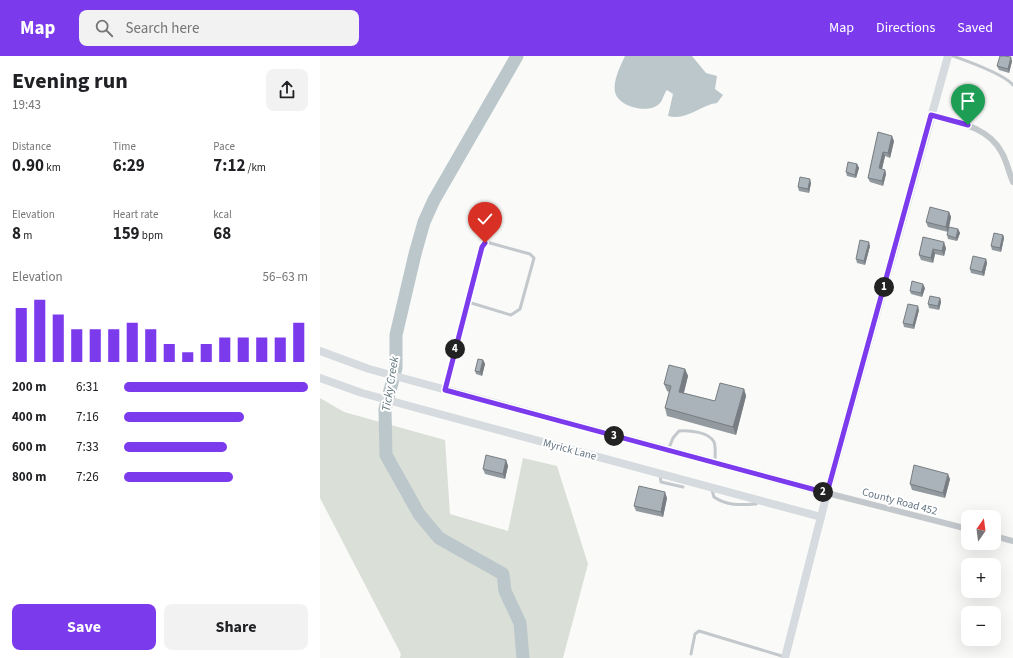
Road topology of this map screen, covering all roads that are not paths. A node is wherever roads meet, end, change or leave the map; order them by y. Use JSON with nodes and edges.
{"nodes":[{"id":1,"x":948,"y":56,"type":"edge"},
{"id":2,"x":953,"y":56,"type":"edge"},
{"id":3,"x":1013,"y":85,"type":"edge"},
{"id":4,"x":931,"y":115,"type":"junction"},
{"id":5,"x":1013,"y":182,"type":"edge"},
{"id":6,"x":468,"y":302,"type":"junction"},
{"id":7,"x":320,"y":350,"type":"edge"},
{"id":8,"x":320,"y":378,"type":"edge"},
{"id":9,"x":445,"y":390,"type":"junction"},
{"id":10,"x":668,"y":450,"type":"junction"},
{"id":11,"x":716,"y":463,"type":"junction"},
{"id":12,"x":660,"y":474,"type":"junction"},
{"id":13,"x":683,"y":487,"type":"dead end"},
{"id":14,"x":827,"y":493,"type":"junction"},
{"id":15,"x":821,"y":517,"type":"junction"},
{"id":16,"x":961,"y":527,"type":"edge"},
{"id":17,"x":1001,"y":538,"type":"edge"},
{"id":18,"x":1013,"y":541,"type":"edge"},
{"id":19,"x":691,"y":654,"type":"dead end"},
{"id":20,"x":785,"y":658,"type":"edge"}],
"edges":[{"from":1,"to":4,"type":"street"},
{"from":2,"to":3,"type":"lane"},
{"from":4,"to":5,"type":"street"},
{"from":4,"to":14,"type":"street"},
{"from":6,"to":6,"type":"lane"},
{"from":6,"to":9,"type":"lane"},
{"from":7,"to":9,"type":"street"},
{"from":8,"to":12,"type":"street","name":"Myrick Lane"},
{"from":9,"to":10,"type":"street"},
{"from":10,"to":11,"type":"street"},
{"from":10,"to":11,"type":"lane"},
{"from":11,"to":14,"type":"street"},
{"from":12,"to":13,"type":"lane"},
{"from":12,"to":15,"type":"street","name":"Myrick Lane"},
{"from":14,"to":15,"type":"street"},
{"from":14,"to":16,"type":"street","name":"County Road 452"},
{"from":15,"to":20,"type":"street"},
{"from":17,"to":18,"type":"street"},
{"from":19,"to":20,"type":"lane"}]}
